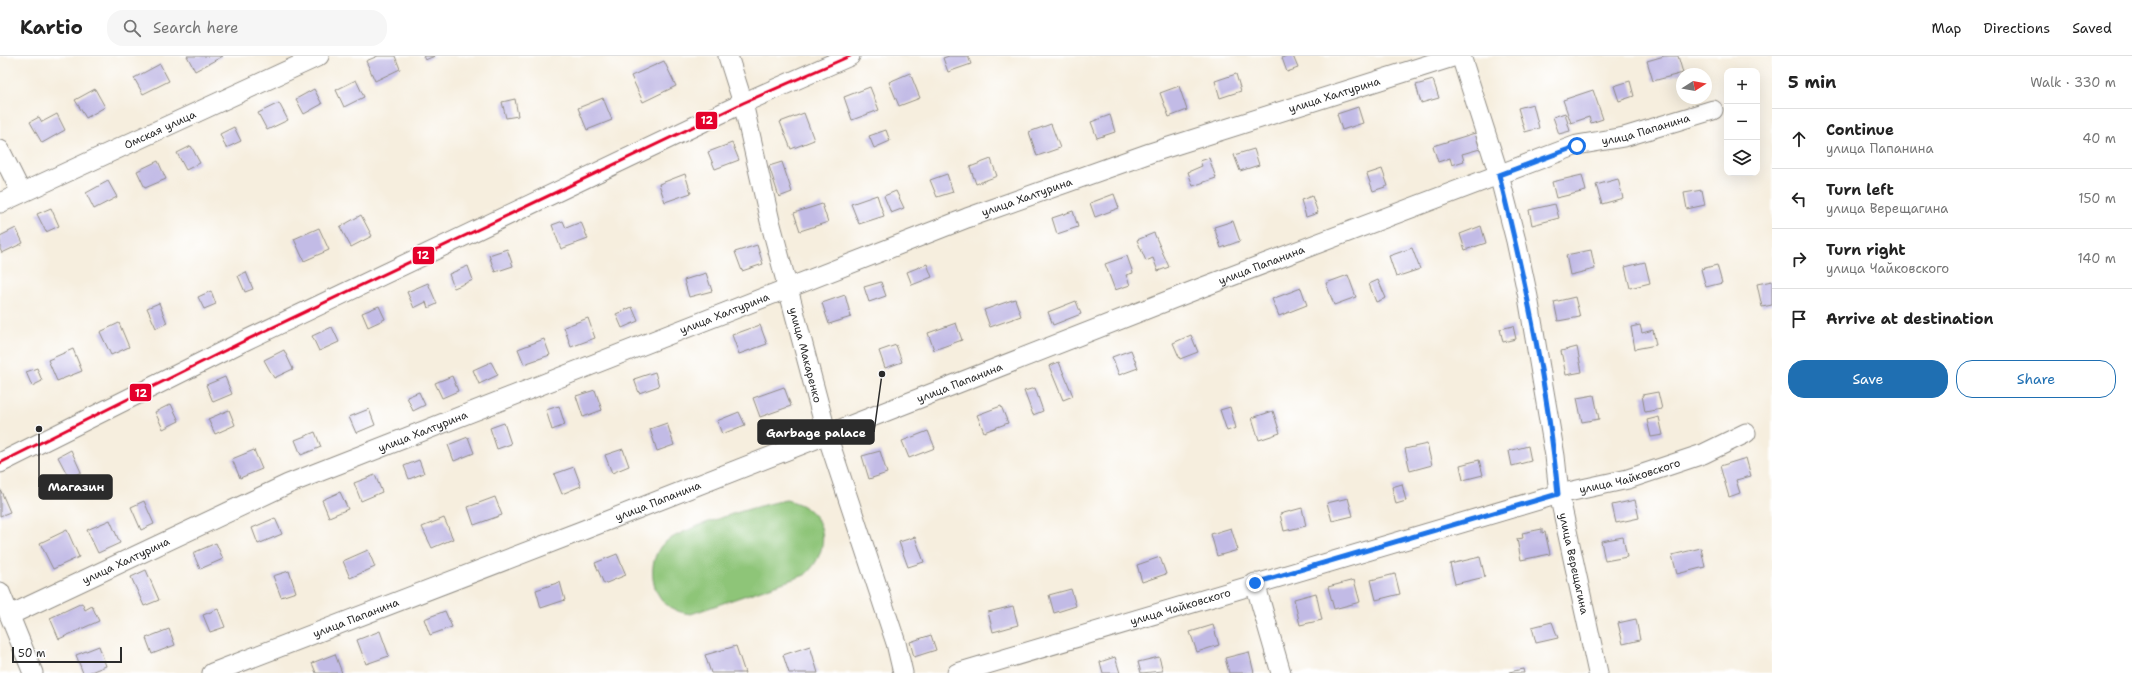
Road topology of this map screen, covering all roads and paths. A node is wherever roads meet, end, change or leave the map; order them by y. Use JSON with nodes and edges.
{"nodes":[{"id":1,"x":319,"y":56,"type":"edge"},
{"id":2,"x":728,"y":56,"type":"edge"},
{"id":3,"x":850,"y":56,"type":"edge"},
{"id":4,"x":1456,"y":56,"type":"edge"},
{"id":5,"x":1461,"y":56,"type":"edge"},
{"id":6,"x":743,"y":103,"type":"junction"},
{"id":7,"x":1713,"y":110,"type":"dead end"},
{"id":8,"x":0,"y":150,"type":"edge"},
{"id":9,"x":1499,"y":175,"type":"junction"},
{"id":10,"x":21,"y":192,"type":"junction"},
{"id":11,"x":0,"y":203,"type":"edge"},
{"id":12,"x":788,"y":288,"type":"junction"},
{"id":13,"x":1746,"y":433,"type":"dead end"},
{"id":14,"x":827,"y":435,"type":"junction"},
{"id":15,"x":0,"y":463,"type":"edge"},
{"id":16,"x":1558,"y":494,"type":"junction"},
{"id":17,"x":1255,"y":583,"type":"junction"},
{"id":18,"x":0,"y":592,"type":"edge"},
{"id":19,"x":10,"y":615,"type":"junction"},
{"id":20,"x":33,"y":673,"type":"edge"},
{"id":21,"x":212,"y":673,"type":"edge"},
{"id":22,"x":903,"y":673,"type":"edge"},
{"id":23,"x":957,"y":673,"type":"edge"},
{"id":24,"x":1281,"y":673,"type":"edge"},
{"id":25,"x":1598,"y":673,"type":"edge"}],
"edges":[{"from":1,"to":10,"type":"street","name":"Омская улица"},
{"from":2,"to":6,"type":"street","name":"улица Макаренко"},
{"from":3,"to":6,"type":"street"},
{"from":4,"to":12,"type":"street","name":"улица Халтурина"},
{"from":5,"to":9,"type":"street","name":"улица Верещагина"},
{"from":6,"to":12,"type":"street","name":"улица Макаренко"},
{"from":6,"to":15,"type":"street"},
{"from":7,"to":9,"type":"street","name":"улица Папанина"},
{"from":8,"to":10,"type":"street"},
{"from":9,"to":14,"type":"street","name":"улица Папанина"},
{"from":9,"to":16,"type":"street","name":"улица Верещагина"},
{"from":10,"to":11,"type":"street","name":"Омская улица"},
{"from":12,"to":14,"type":"street","name":"улица Макаренко"},
{"from":12,"to":19,"type":"street","name":"улица Халтурина"},
{"from":13,"to":16,"type":"street","name":"улица Чайковского"},
{"from":14,"to":21,"type":"street","name":"улица Папанина"},
{"from":14,"to":22,"type":"street","name":"улица Макаренко"},
{"from":16,"to":17,"type":"street","name":"улица Чайковского"},
{"from":16,"to":25,"type":"street","name":"улица Верещагина"},
{"from":17,"to":23,"type":"street","name":"улица Чайковского"},
{"from":17,"to":24,"type":"street"},
{"from":18,"to":19,"type":"street"},
{"from":19,"to":20,"type":"street"}]}
